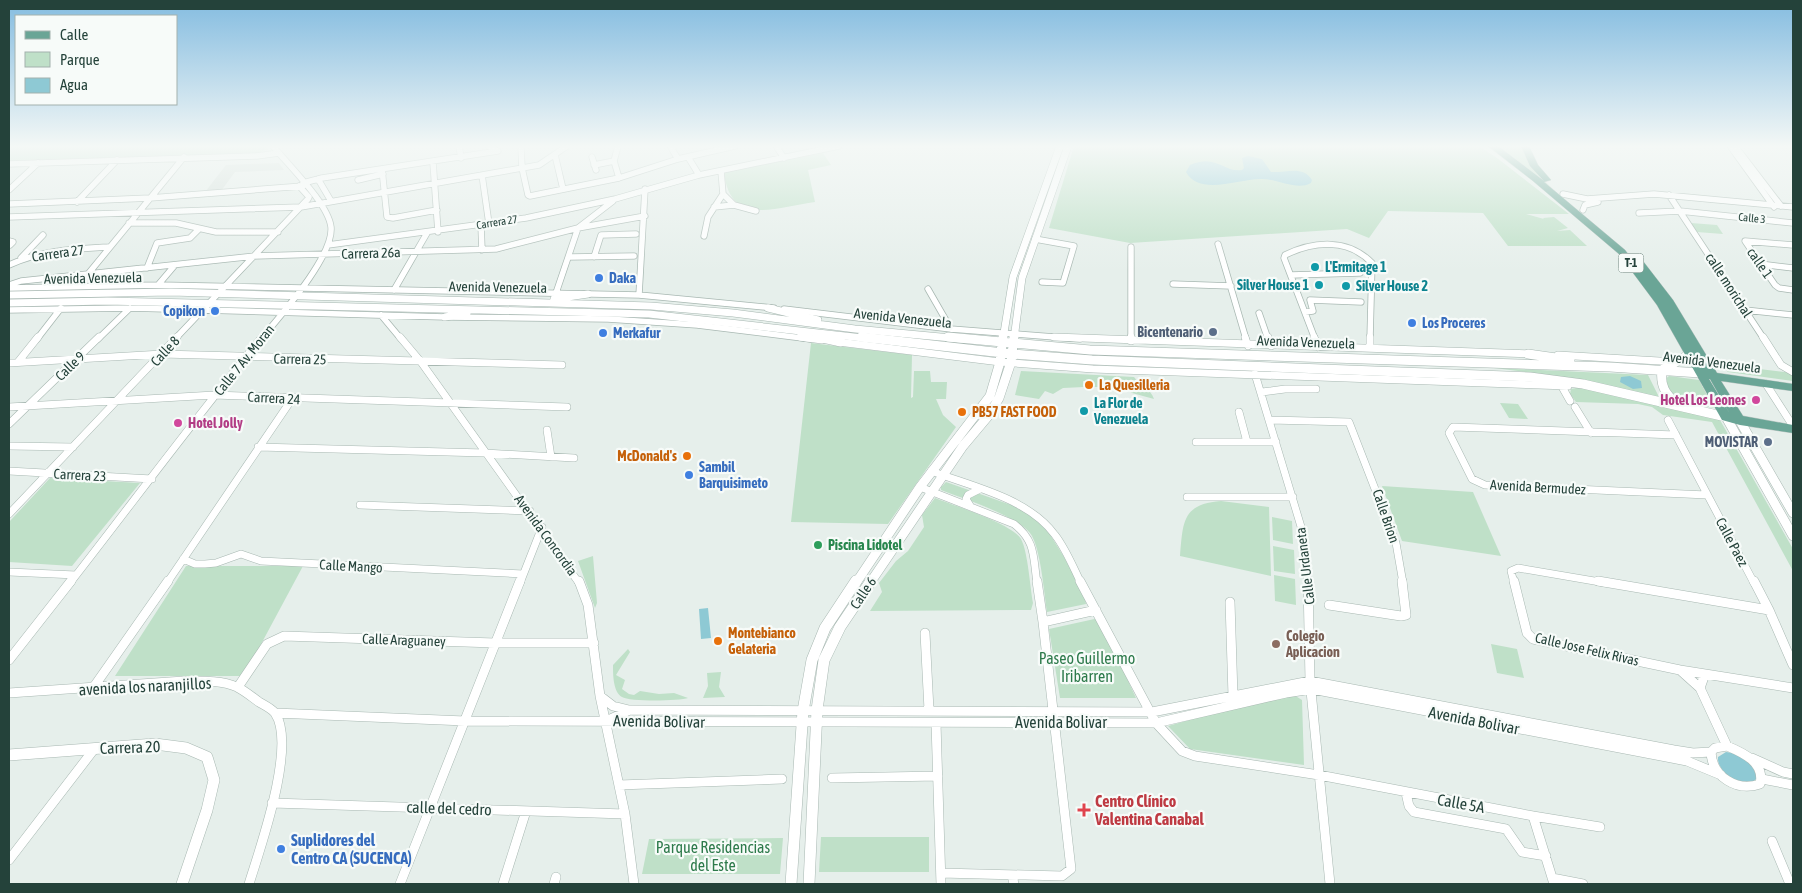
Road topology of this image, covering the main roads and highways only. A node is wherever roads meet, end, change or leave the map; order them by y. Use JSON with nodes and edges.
{"nodes":[{"id":1,"x":1546,"y":188,"type":"edge"},
{"id":2,"x":1556,"y":188,"type":"edge"},
{"id":3,"x":1700,"y":373,"type":"junction"},
{"id":4,"x":1715,"y":377,"type":"junction"},
{"id":5,"x":1793,"y":387,"type":"edge"},
{"id":6,"x":1740,"y":421,"type":"junction"},
{"id":7,"x":1793,"y":428,"type":"edge"}],
"edges":[{"from":1,"to":3,"type":"main road","number":"T-1"},
{"from":2,"to":4,"type":"main road","number":"T-1"},
{"from":3,"to":4,"type":"main road","name":"Avenida Venezuela"},
{"from":3,"to":6,"type":"main road","name":"Avenida Venezuela","number":"T-1"},
{"from":4,"to":5,"type":"main road","name":"Avenida Venezuela"},
{"from":4,"to":6,"type":"main road","number":"T-1"},
{"from":6,"to":7,"type":"main road","name":"Avenida Venezuela"}]}
